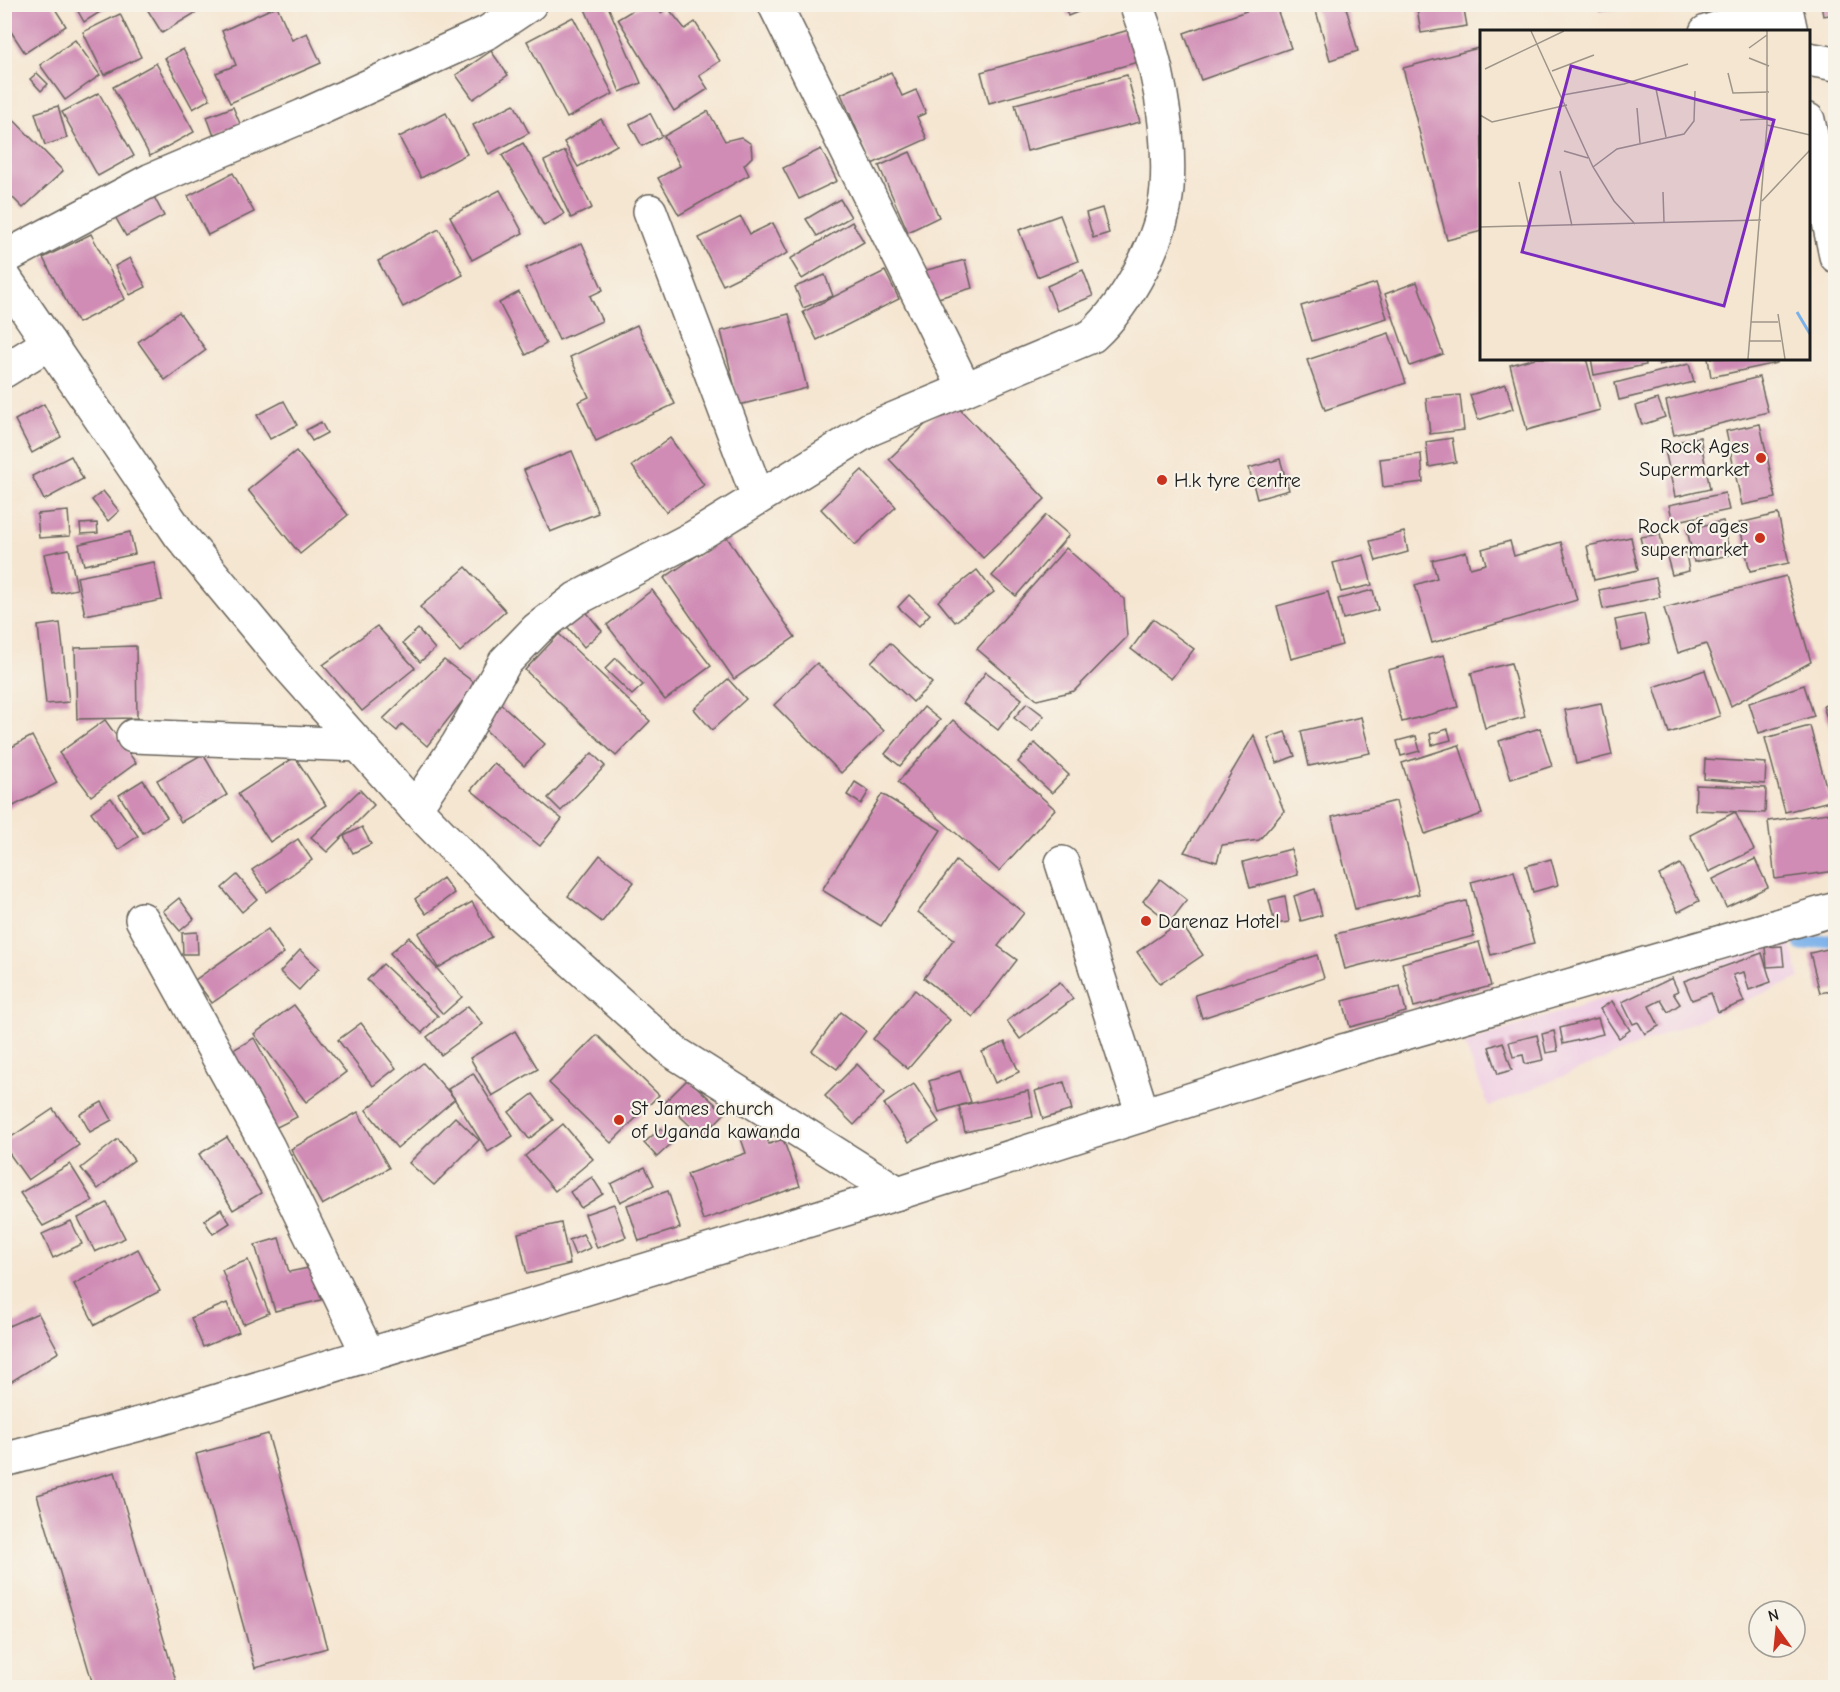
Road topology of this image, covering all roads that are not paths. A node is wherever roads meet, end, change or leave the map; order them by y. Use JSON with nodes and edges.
{"nodes":[{"id":1,"x":530,"y":4,"type":"edge"},
{"id":2,"x":1136,"y":4,"type":"edge"},
{"id":3,"x":775,"y":5,"type":"edge"},
{"id":4,"x":1787,"y":14,"type":"edge"},
{"id":5,"x":1715,"y":30,"type":"edge"},
{"id":6,"x":1810,"y":59,"type":"edge"},
{"id":7,"x":1836,"y":64,"type":"edge"},
{"id":8,"x":1810,"y":125,"type":"edge"},
{"id":9,"x":650,"y":211,"type":"dead end"},
{"id":10,"x":1836,"y":256,"type":"edge"},
{"id":11,"x":4,"y":258,"type":"edge"},
{"id":12,"x":4,"y":277,"type":"edge"},
{"id":13,"x":49,"y":343,"type":"junction"},
{"id":14,"x":4,"y":370,"type":"edge"},
{"id":15,"x":965,"y":388,"type":"junction"},
{"id":16,"x":758,"y":497,"type":"junction"},
{"id":17,"x":133,"y":736,"type":"dead end"},
{"id":18,"x":359,"y":745,"type":"junction"},
{"id":19,"x":415,"y":808,"type":"junction"},
{"id":20,"x":1062,"y":863,"type":"dead end"},
{"id":21,"x":1836,"y":909,"type":"edge"},
{"id":22,"x":142,"y":919,"type":"dead end"},
{"id":23,"x":1143,"y":1115,"type":"junction"},
{"id":24,"x":898,"y":1193,"type":"junction"},
{"id":25,"x":368,"y":1354,"type":"junction"},
{"id":26,"x":6,"y":1454,"type":"edge"}],
"edges":[{"from":1,"to":11,"type":"street"},
{"from":2,"to":15,"type":"street"},
{"from":3,"to":15,"type":"street"},
{"from":4,"to":5,"type":"street"},
{"from":6,"to":7,"type":"street"},
{"from":8,"to":10,"type":"street"},
{"from":9,"to":16,"type":"street"},
{"from":12,"to":13,"type":"street"},
{"from":13,"to":14,"type":"street"},
{"from":13,"to":18,"type":"street"},
{"from":15,"to":16,"type":"street"},
{"from":16,"to":19,"type":"street"},
{"from":17,"to":18,"type":"street"},
{"from":18,"to":19,"type":"street"},
{"from":19,"to":24,"type":"street"},
{"from":20,"to":23,"type":"street"},
{"from":21,"to":23,"type":"street"},
{"from":22,"to":25,"type":"street"},
{"from":23,"to":24,"type":"street"},
{"from":24,"to":25,"type":"street"},
{"from":25,"to":26,"type":"street"}]}
